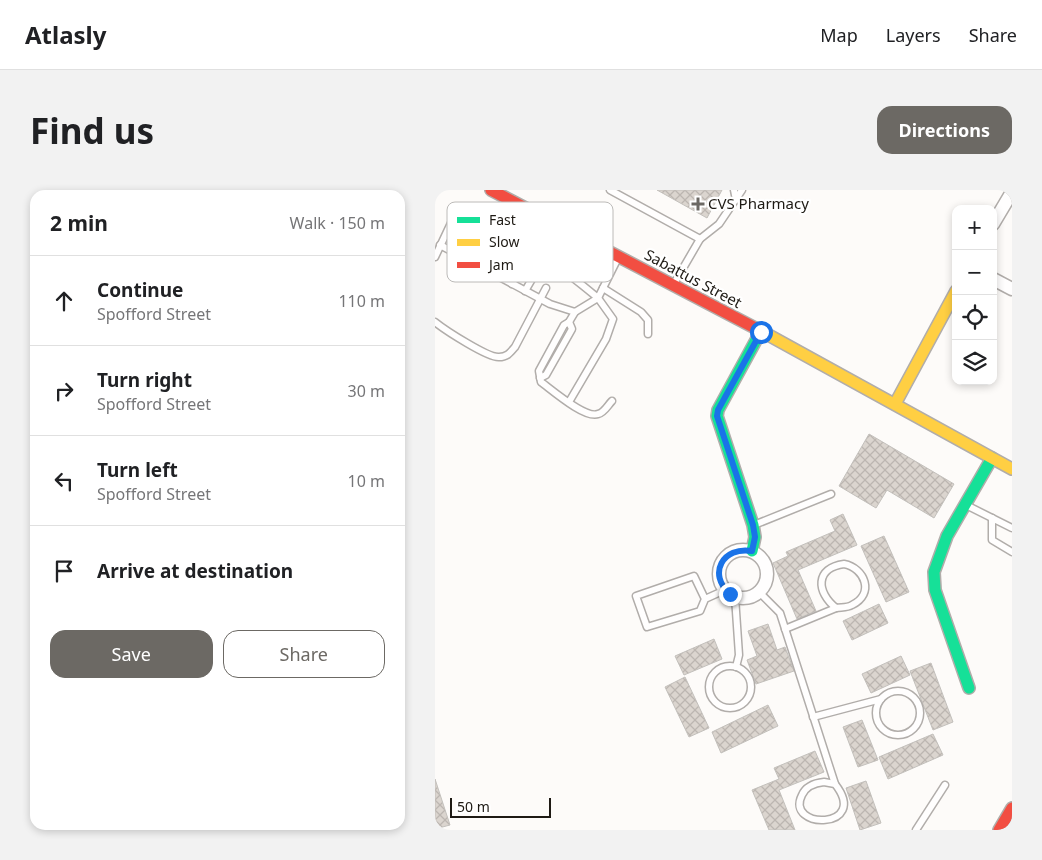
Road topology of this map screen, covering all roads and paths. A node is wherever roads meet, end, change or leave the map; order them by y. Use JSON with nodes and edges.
{"nodes":[{"id":1,"x":491,"y":190,"type":"edge"},
{"id":2,"x":610,"y":190,"type":"edge"},
{"id":3,"x":734,"y":190,"type":"edge"},
{"id":4,"x":742,"y":190,"type":"edge"},
{"id":5,"x":1012,"y":192,"type":"edge"},
{"id":6,"x":736,"y":200,"type":"junction"},
{"id":7,"x":514,"y":202,"type":"edge"},
{"id":8,"x":997,"y":217,"type":"edge"},
{"id":9,"x":447,"y":231,"type":"edge"},
{"id":10,"x":700,"y":240,"type":"junction"},
{"id":11,"x":441,"y":245,"type":"junction"},
{"id":12,"x":447,"y":248,"type":"edge"},
{"id":13,"x":613,"y":254,"type":"edge"},
{"id":14,"x":435,"y":257,"type":"edge"},
{"id":15,"x":619,"y":257,"type":"junction"},
{"id":16,"x":613,"y":269,"type":"edge"},
{"id":17,"x":997,"y":281,"type":"edge"},
{"id":18,"x":508,"y":282,"type":"edge"},
{"id":19,"x":530,"y":282,"type":"edge"},
{"id":20,"x":578,"y":282,"type":"edge"},
{"id":21,"x":606,"y":282,"type":"edge"},
{"id":22,"x":512,"y":284,"type":"joint"},
{"id":23,"x":673,"y":286,"type":"junction"},
{"id":24,"x":546,"y":288,"type":"dead end"},
{"id":25,"x":603,"y":288,"type":"junction"},
{"id":26,"x":1012,"y":289,"type":"edge"},
{"id":27,"x":525,"y":291,"type":"junction"},
{"id":28,"x":954,"y":295,"type":"edge"},
{"id":29,"x":598,"y":298,"type":"junction"},
{"id":30,"x":540,"y":299,"type":"junction"},
{"id":31,"x":575,"y":312,"type":"junction"},
{"id":32,"x":435,"y":322,"type":"edge"},
{"id":33,"x":761,"y":332,"type":"junction"},
{"id":34,"x":648,"y":334,"type":"dead end"},
{"id":35,"x":612,"y":401,"type":"dead end"},
{"id":36,"x":569,"y":402,"type":"junction"},
{"id":37,"x":895,"y":404,"type":"junction"},
{"id":38,"x":992,"y":458,"type":"junction"},
{"id":39,"x":1012,"y":469,"type":"edge"},
{"id":40,"x":831,"y":494,"type":"dead end"},
{"id":41,"x":965,"y":504,"type":"junction"},
{"id":42,"x":992,"y":518,"type":"junction"},
{"id":43,"x":753,"y":525,"type":"junction"},
{"id":44,"x":1012,"y":528,"type":"edge"},
{"id":45,"x":752,"y":551,"type":"junction"},
{"id":46,"x":1012,"y":552,"type":"edge"},
{"id":47,"x":759,"y":592,"type":"junction"},
{"id":48,"x":730,"y":593,"type":"junction"},
{"id":49,"x":705,"y":599,"type":"junction"},
{"id":50,"x":836,"y":608,"type":"junction"},
{"id":51,"x":785,"y":628,"type":"junction"},
{"id":52,"x":736,"y":667,"type":"junction"},
{"id":53,"x":969,"y":688,"type":"dead end"},
{"id":54,"x":881,"y":699,"type":"junction"},
{"id":55,"x":813,"y":717,"type":"junction"},
{"id":56,"x":835,"y":784,"type":"junction"},
{"id":57,"x":945,"y":785,"type":"dead end"},
{"id":58,"x":1012,"y":808,"type":"edge"},
{"id":59,"x":916,"y":830,"type":"edge"},
{"id":60,"x":999,"y":830,"type":"edge"}],
"edges":[{"from":1,"to":7,"type":"main road","name":"Sabattus Street"},
{"from":2,"to":10,"type":"lane"},
{"from":3,"to":6,"type":"lane"},
{"from":4,"to":6,"type":"lane"},
{"from":5,"to":8,"type":"street"},
{"from":6,"to":10,"type":"lane"},
{"from":9,"to":11,"type":"lane"},
{"from":10,"to":23,"type":"lane"},
{"from":11,"to":12,"type":"lane"},
{"from":11,"to":14,"type":"lane"},
{"from":13,"to":15,"type":"main road","name":"Sabattus Street"},
{"from":15,"to":16,"type":"lane"},
{"from":15,"to":23,"type":"main road","name":"Sabattus Street"},
{"from":17,"to":26,"type":"street"},
{"from":18,"to":22,"type":"lane"},
{"from":19,"to":27,"type":"lane"},
{"from":20,"to":29,"type":"lane"},
{"from":21,"to":25,"type":"lane"},
{"from":22,"to":27,"type":"lane"},
{"from":23,"to":33,"type":"main road","name":"Sabattus Street"},
{"from":24,"to":30,"type":"lane"},
{"from":25,"to":29,"type":"lane"},
{"from":25,"to":34,"type":"lane"},
{"from":27,"to":30,"type":"lane"},
{"from":28,"to":37,"type":"main road"},
{"from":29,"to":31,"type":"lane"},
{"from":29,"to":36,"type":"lane"},
{"from":30,"to":31,"type":"lane"},
{"from":30,"to":32,"type":"lane"},
{"from":31,"to":36,"type":"lane"},
{"from":33,"to":37,"type":"main road","name":"Sabattus Street"},
{"from":33,"to":43,"type":"main road"},
{"from":35,"to":36,"type":"lane"},
{"from":37,"to":38,"type":"main road","name":"Sabattus Street"},
{"from":38,"to":39,"type":"main road","name":"Sabattus Street"},
{"from":38,"to":41,"type":"main road"},
{"from":40,"to":43,"type":"lane"},
{"from":41,"to":42,"type":"lane"},
{"from":41,"to":53,"type":"main road"},
{"from":42,"to":44,"type":"lane"},
{"from":42,"to":46,"type":"lane"},
{"from":43,"to":45,"type":"main road"},
{"from":45,"to":47,"type":"street"},
{"from":45,"to":48,"type":"street"},
{"from":47,"to":48,"type":"street"},
{"from":47,"to":51,"type":"lane"},
{"from":48,"to":49,"type":"lane"},
{"from":48,"to":52,"type":"lane"},
{"from":49,"to":49,"type":"lane"},
{"from":50,"to":50,"type":"lane"},
{"from":50,"to":51,"type":"lane"},
{"from":51,"to":55,"type":"lane"},
{"from":52,"to":52,"type":"lane"},
{"from":54,"to":54,"type":"lane"},
{"from":54,"to":55,"type":"lane"},
{"from":55,"to":56,"type":"lane"},
{"from":56,"to":56,"type":"lane"},
{"from":57,"to":59,"type":"lane"},
{"from":58,"to":60,"type":"main road"}]}
